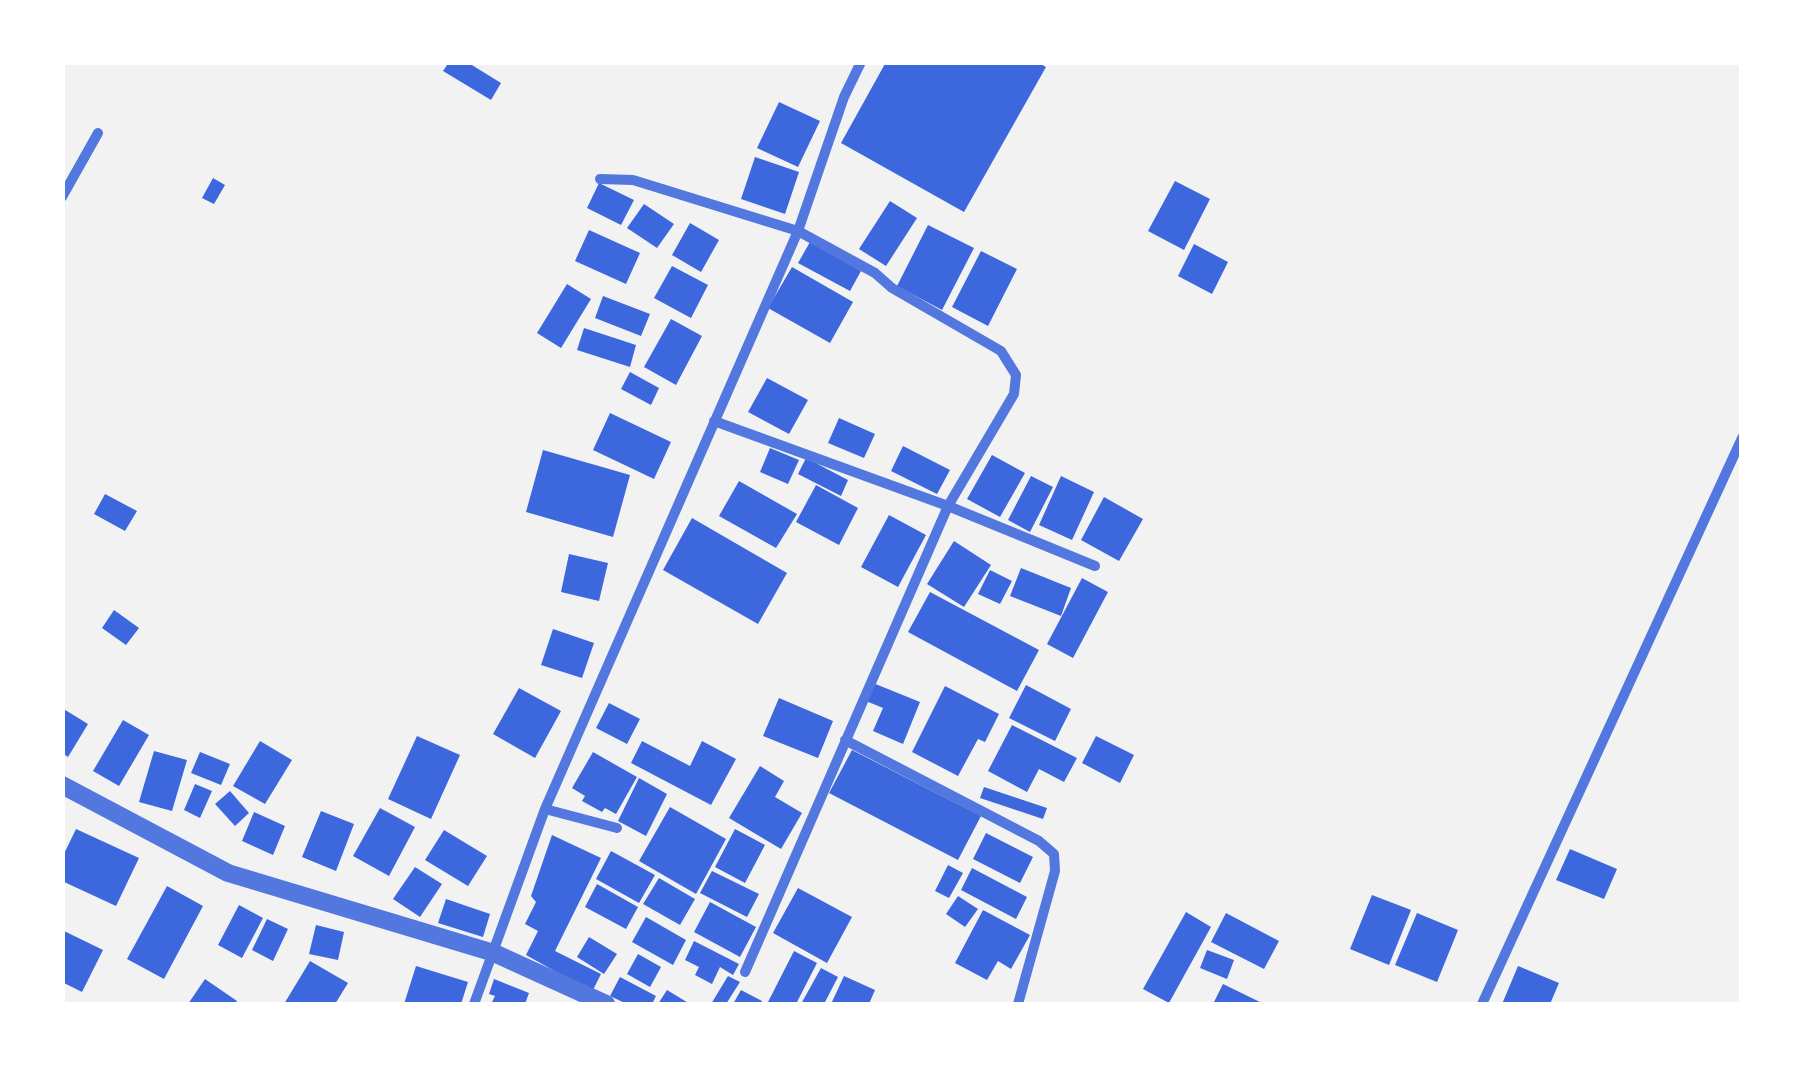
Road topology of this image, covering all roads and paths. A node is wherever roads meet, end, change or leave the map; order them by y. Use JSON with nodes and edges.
{"nodes":[{"id":1,"x":861,"y":62,"type":"edge"},
{"id":2,"x":98,"y":133,"type":"dead end"},
{"id":3,"x":600,"y":178,"type":"dead end"},
{"id":4,"x":62,"y":197,"type":"edge"},
{"id":5,"x":798,"y":231,"type":"junction"},
{"id":6,"x":714,"y":421,"type":"junction"},
{"id":7,"x":1742,"y":438,"type":"edge"},
{"id":8,"x":948,"y":506,"type":"junction"},
{"id":9,"x":1095,"y":566,"type":"dead end"},
{"id":10,"x":845,"y":740,"type":"junction"},
{"id":11,"x":62,"y":785,"type":"edge"},
{"id":12,"x":545,"y":808,"type":"junction"},
{"id":13,"x":617,"y":828,"type":"dead end"},
{"id":14,"x":494,"y":953,"type":"junction"},
{"id":15,"x":745,"y":972,"type":"dead end"},
{"id":16,"x":474,"y":1004,"type":"edge"},
{"id":17,"x":606,"y":1004,"type":"edge"},
{"id":18,"x":1018,"y":1004,"type":"edge"},
{"id":19,"x":1482,"y":1004,"type":"edge"}],
"edges":[{"from":1,"to":5,"type":"street"},
{"from":2,"to":4,"type":"street"},
{"from":3,"to":5,"type":"street"},
{"from":5,"to":6,"type":"street"},
{"from":5,"to":8,"type":"street"},
{"from":6,"to":8,"type":"street"},
{"from":6,"to":12,"type":"street"},
{"from":7,"to":19,"type":"street"},
{"from":8,"to":9,"type":"street"},
{"from":8,"to":10,"type":"street"},
{"from":10,"to":15,"type":"street"},
{"from":10,"to":18,"type":"street"},
{"from":11,"to":14,"type":"street"},
{"from":12,"to":13,"type":"street"},
{"from":12,"to":14,"type":"street"},
{"from":14,"to":16,"type":"street"},
{"from":14,"to":17,"type":"street"}]}
